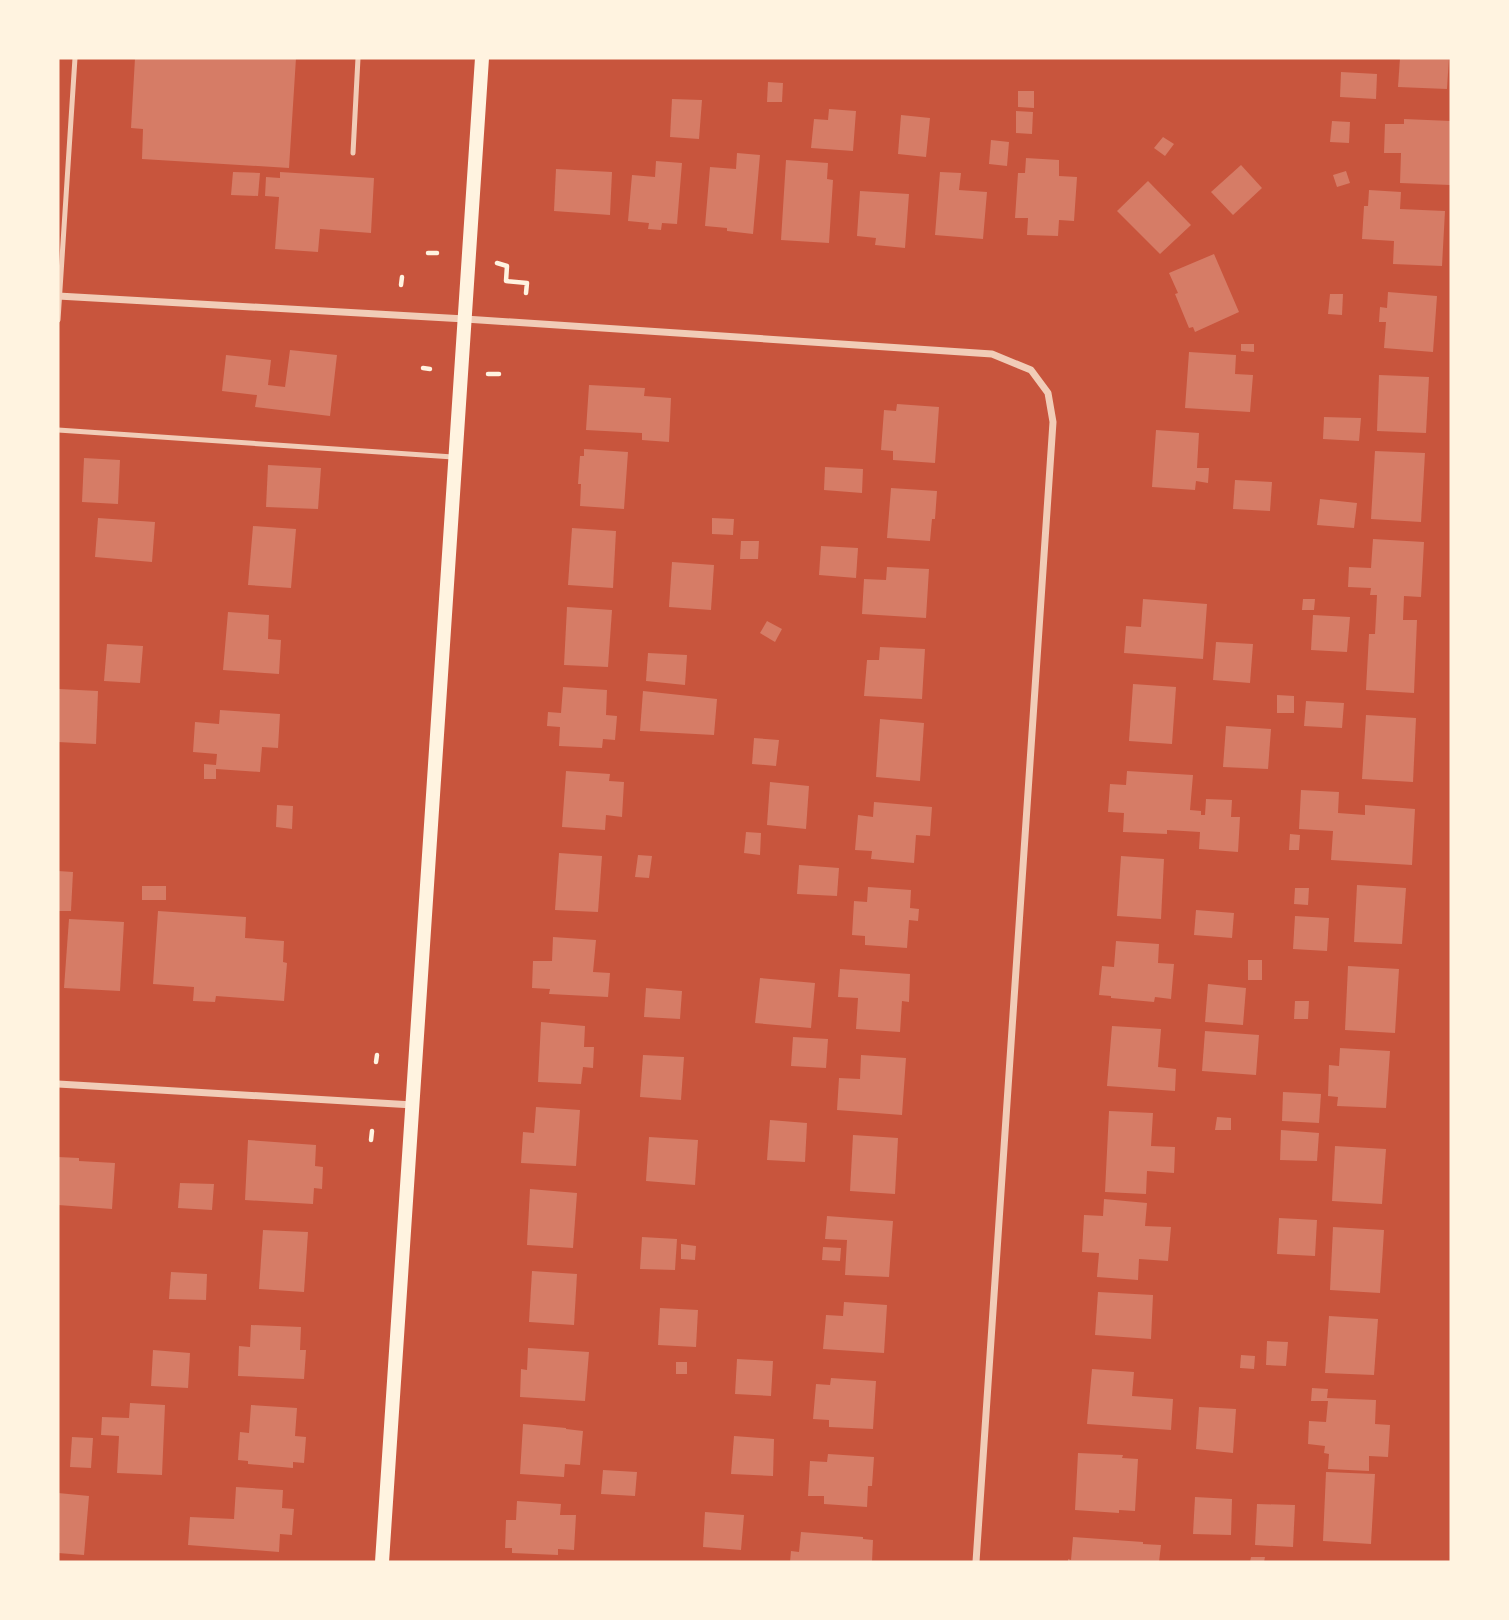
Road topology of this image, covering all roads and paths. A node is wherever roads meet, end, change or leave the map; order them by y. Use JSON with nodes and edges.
{"nodes":[{"id":1,"x":75,"y":58,"type":"edge"},
{"id":2,"x":358,"y":58,"type":"edge"},
{"id":3,"x":479,"y":58,"type":"edge"},
{"id":4,"x":353,"y":153,"type":"dead end"},
{"id":5,"x":428,"y":253,"type":"dead end"},
{"id":6,"x":437,"y":253,"type":"dead end"},
{"id":7,"x":496,"y":263,"type":"dead end"},
{"id":8,"x":402,"y":277,"type":"dead end"},
{"id":9,"x":401,"y":285,"type":"dead end"},
{"id":10,"x":526,"y":293,"type":"dead end"},
{"id":11,"x":59,"y":296,"type":"edge"},
{"id":12,"x":465,"y":319,"type":"junction"},
{"id":13,"x":58,"y":320,"type":"edge"},
{"id":14,"x":423,"y":368,"type":"dead end"},
{"id":15,"x":430,"y":369,"type":"dead end"},
{"id":16,"x":488,"y":373,"type":"dead end"},
{"id":17,"x":499,"y":373,"type":"dead end"},
{"id":18,"x":58,"y":429,"type":"edge"},
{"id":19,"x":456,"y":458,"type":"junction"},
{"id":20,"x":377,"y":1055,"type":"dead end"},
{"id":21,"x":376,"y":1062,"type":"dead end"},
{"id":22,"x":58,"y":1084,"type":"edge"},
{"id":23,"x":413,"y":1105,"type":"junction"},
{"id":24,"x":372,"y":1132,"type":"dead end"},
{"id":25,"x":372,"y":1140,"type":"dead end"},
{"id":26,"x":382,"y":1562,"type":"edge"},
{"id":27,"x":976,"y":1562,"type":"edge"}],
"edges":[{"from":1,"to":11,"type":"lane"},
{"from":2,"to":4,"type":"lane"},
{"from":3,"to":12,"type":"main road"},
{"from":5,"to":6,"type":"path"},
{"from":7,"to":10,"type":"path"},
{"from":8,"to":9,"type":"path"},
{"from":11,"to":12,"type":"street"},
{"from":11,"to":13,"type":"lane"},
{"from":12,"to":19,"type":"main road"},
{"from":12,"to":27,"type":"street"},
{"from":14,"to":15,"type":"path"},
{"from":16,"to":17,"type":"path"},
{"from":18,"to":19,"type":"lane"},
{"from":19,"to":23,"type":"main road"},
{"from":20,"to":21,"type":"path"},
{"from":22,"to":23,"type":"street"},
{"from":23,"to":26,"type":"main road"},
{"from":24,"to":25,"type":"path"}]}
